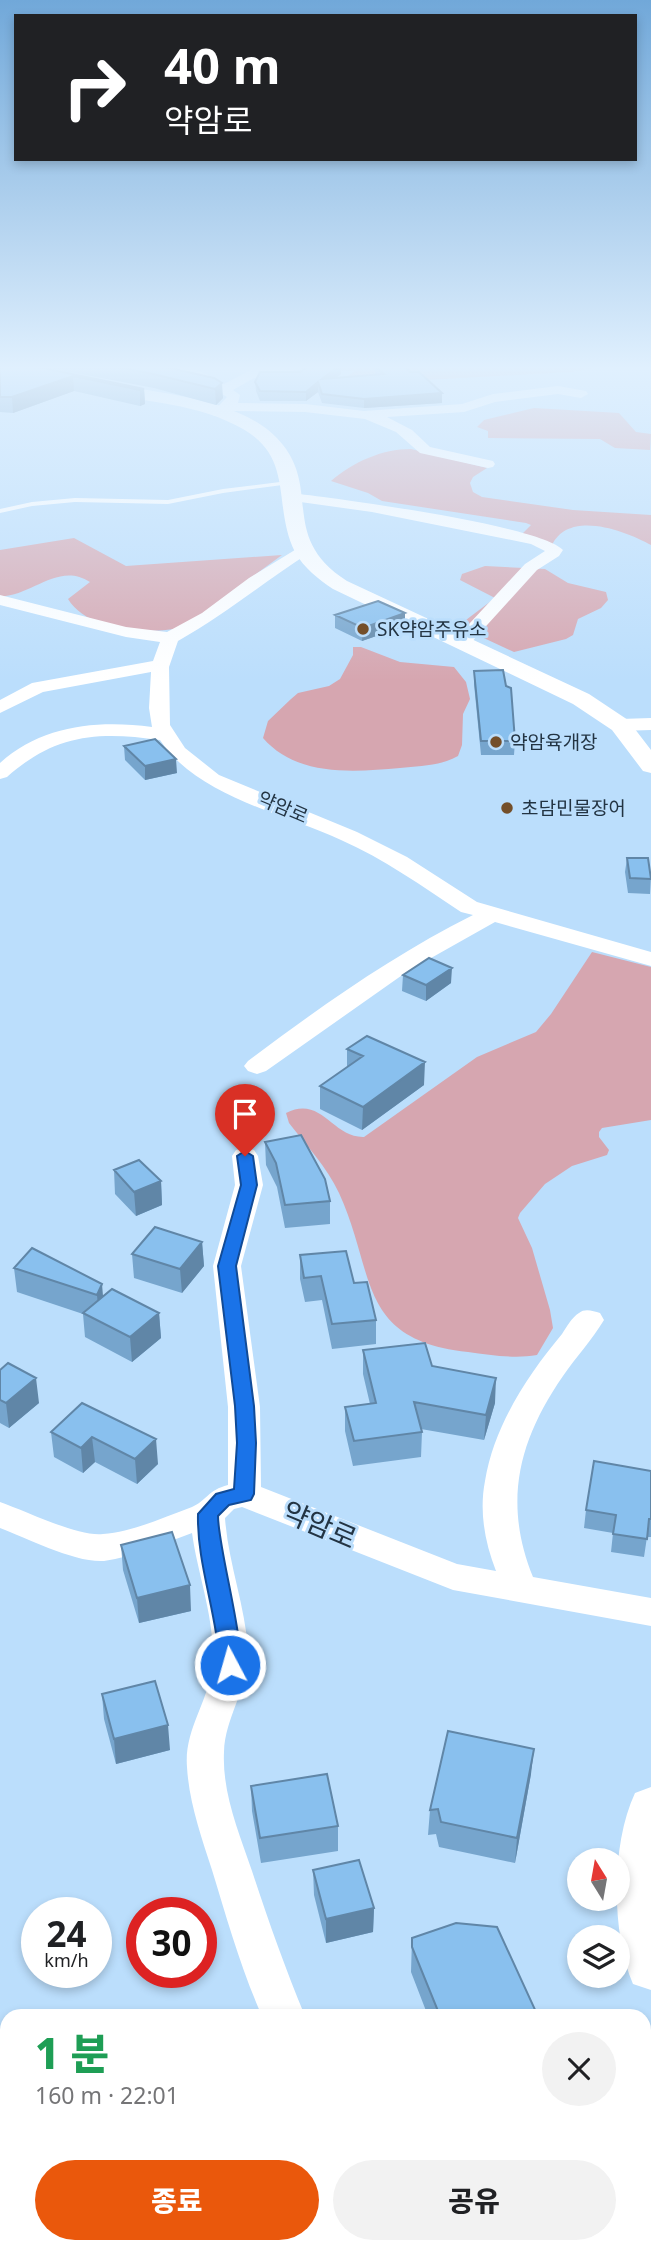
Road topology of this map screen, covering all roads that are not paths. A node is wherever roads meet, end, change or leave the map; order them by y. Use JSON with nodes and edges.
{"nodes":[{"id":1,"x":285,"y":470,"type":"edge"},
{"id":2,"x":289,"y":490,"type":"junction"},
{"id":3,"x":0,"y":512,"type":"edge"},
{"id":4,"x":303,"y":550,"type":"junction"},
{"id":5,"x":0,"y":600,"type":"edge"},
{"id":6,"x":170,"y":638,"type":"junction"},
{"id":7,"x":462,"y":642,"type":"junction"},
{"id":8,"x":161,"y":664,"type":"junction"},
{"id":9,"x":0,"y":707,"type":"edge"},
{"id":10,"x":651,"y":724,"type":"edge"},
{"id":11,"x":620,"y":725,"type":"junction"},
{"id":12,"x":165,"y":735,"type":"junction"},
{"id":13,"x":651,"y":766,"type":"edge"},
{"id":14,"x":0,"y":773,"type":"edge"},
{"id":15,"x":491,"y":915,"type":"junction"},
{"id":16,"x":651,"y":959,"type":"edge"},
{"id":17,"x":257,"y":1066,"type":"dead end"},
{"id":18,"x":245,"y":1156,"type":"dead end"},
{"id":19,"x":589,"y":1320,"type":"dead end"},
{"id":20,"x":244,"y":1494,"type":"junction"},
{"id":21,"x":208,"y":1514,"type":"junction"},
{"id":22,"x":0,"y":1515,"type":"edge"},
{"id":23,"x":521,"y":1590,"type":"junction"},
{"id":24,"x":651,"y":1612,"type":"edge"},
{"id":25,"x":651,"y":1807,"type":"edge"},
{"id":26,"x":651,"y":1967,"type":"edge"},
{"id":27,"x":281,"y":2009,"type":"edge"}],
"edges":[{"from":1,"to":2,"type":"street"},
{"from":2,"to":3,"type":"lane"},
{"from":2,"to":4,"type":"street"},
{"from":2,"to":7,"type":"street"},
{"from":4,"to":6,"type":"street"},
{"from":4,"to":7,"type":"street"},
{"from":5,"to":6,"type":"street"},
{"from":6,"to":8,"type":"street"},
{"from":7,"to":11,"type":"street"},
{"from":8,"to":9,"type":"street"},
{"from":8,"to":12,"type":"street"},
{"from":10,"to":11,"type":"street"},
{"from":11,"to":13,"type":"street"},
{"from":12,"to":14,"type":"street"},
{"from":12,"to":15,"type":"street","name":"약암로"},
{"from":15,"to":16,"type":"street","name":"약암로"},
{"from":15,"to":17,"type":"street"},
{"from":18,"to":20,"type":"street"},
{"from":19,"to":23,"type":"street"},
{"from":20,"to":21,"type":"street"},
{"from":20,"to":23,"type":"street","name":"약암로"},
{"from":21,"to":22,"type":"street"},
{"from":21,"to":27,"type":"street"},
{"from":23,"to":24,"type":"street","name":"약암로"},
{"from":25,"to":26,"type":"street"}]}
